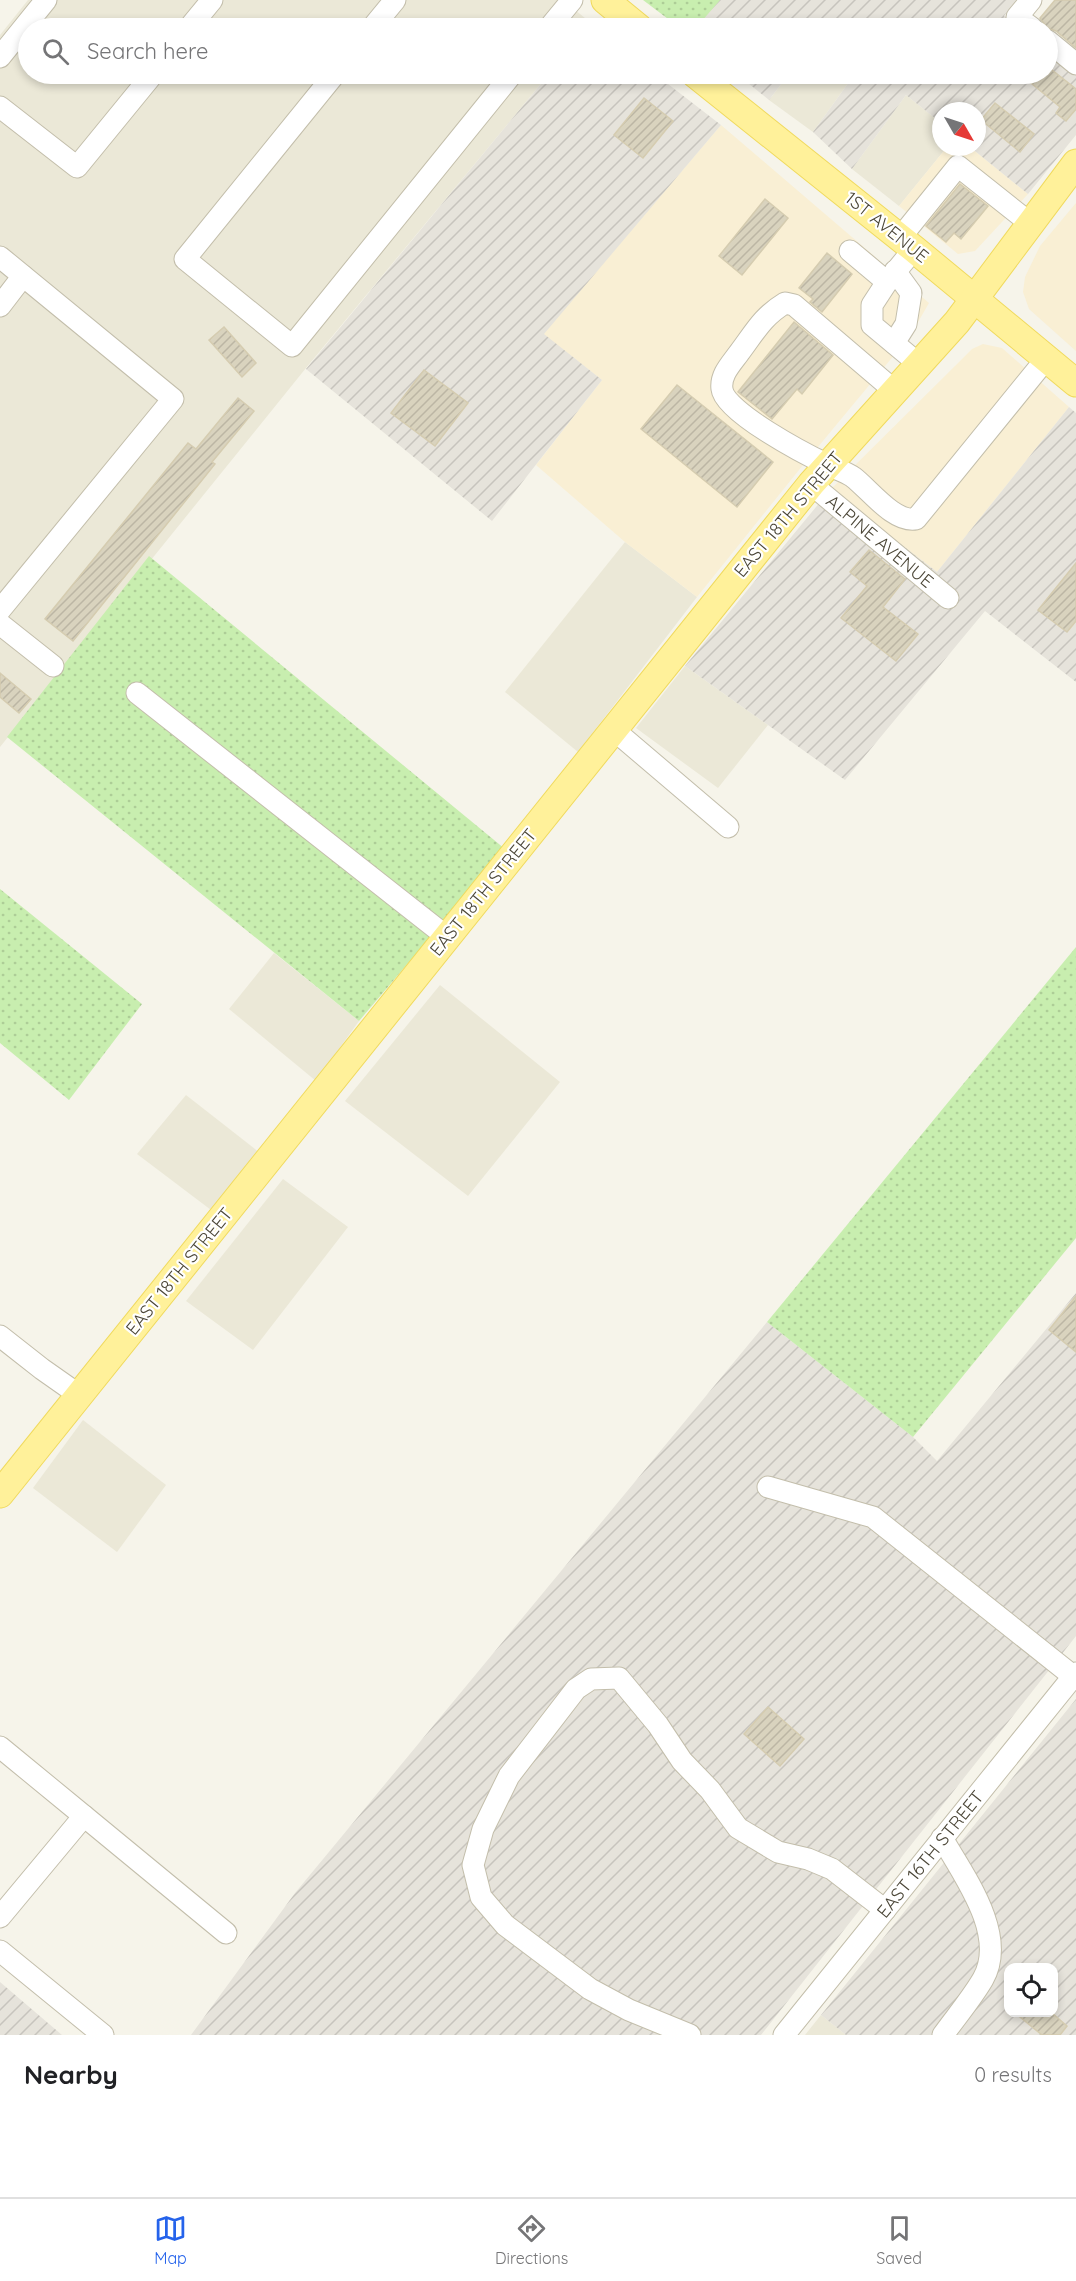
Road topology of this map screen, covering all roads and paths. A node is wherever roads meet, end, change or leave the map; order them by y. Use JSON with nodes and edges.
{"nodes":[{"id":1,"x":46,"y":0,"type":"edge"},
{"id":2,"x":212,"y":0,"type":"edge"},
{"id":3,"x":395,"y":0,"type":"edge"},
{"id":4,"x":572,"y":0,"type":"edge"},
{"id":5,"x":604,"y":0,"type":"edge"},
{"id":6,"x":1031,"y":0,"type":"edge"},
{"id":7,"x":31,"y":18,"type":"edge"},
{"id":8,"x":197,"y":18,"type":"edge"},
{"id":9,"x":380,"y":18,"type":"edge"},
{"id":10,"x":557,"y":18,"type":"edge"},
{"id":11,"x":626,"y":18,"type":"edge"},
{"id":12,"x":1018,"y":18,"type":"edge"},
{"id":13,"x":18,"y":35,"type":"edge"},
{"id":14,"x":1058,"y":50,"type":"edge"},
{"id":15,"x":0,"y":57,"type":"edge"},
{"id":16,"x":1076,"y":64,"type":"edge"},
{"id":17,"x":145,"y":84,"type":"edge"},
{"id":18,"x":327,"y":84,"type":"edge"},
{"id":19,"x":504,"y":84,"type":"edge"},
{"id":20,"x":708,"y":84,"type":"edge"},
{"id":21,"x":0,"y":107,"type":"edge"},
{"id":22,"x":1076,"y":163,"type":"edge"},
{"id":23,"x":1031,"y":224,"type":"junction"},
{"id":24,"x":907,"y":243,"type":"junction"},
{"id":25,"x":850,"y":251,"type":"dead end"},
{"id":26,"x":0,"y":257,"type":"edge"},
{"id":27,"x":23,"y":276,"type":"junction"},
{"id":28,"x":891,"y":276,"type":"junction"},
{"id":29,"x":976,"y":299,"type":"junction"},
{"id":30,"x":0,"y":306,"type":"edge"},
{"id":31,"x":894,"y":342,"type":"junction"},
{"id":32,"x":1046,"y":359,"type":"junction"},
{"id":33,"x":920,"y":365,"type":"junction"},
{"id":34,"x":1076,"y":383,"type":"edge"},
{"id":35,"x":896,"y":392,"type":"junction"},
{"id":36,"x":819,"y":474,"type":"junction"},
{"id":37,"x":948,"y":598,"type":"dead end"},
{"id":38,"x":0,"y":610,"type":"edge"},
{"id":39,"x":0,"y":624,"type":"edge"},
{"id":40,"x":53,"y":666,"type":"dead end"},
{"id":41,"x":137,"y":693,"type":"dead end"},
{"id":42,"x":614,"y":730,"type":"junction"},
{"id":43,"x":728,"y":827,"type":"dead end"},
{"id":44,"x":447,"y":937,"type":"junction"},
{"id":45,"x":0,"y":1336,"type":"edge"},
{"id":46,"x":79,"y":1395,"type":"junction"},
{"id":47,"x":768,"y":1487,"type":"dead end"},
{"id":48,"x":0,"y":1494,"type":"edge"},
{"id":49,"x":1075,"y":1675,"type":"edge"},
{"id":50,"x":0,"y":1747,"type":"edge"},
{"id":51,"x":84,"y":1816,"type":"junction"},
{"id":52,"x":942,"y":1839,"type":"junction"},
{"id":53,"x":885,"y":1910,"type":"junction"},
{"id":54,"x":0,"y":1917,"type":"edge"},
{"id":55,"x":226,"y":1934,"type":"dead end"},
{"id":56,"x":3,"y":1959,"type":"edge"},
{"id":57,"x":103,"y":2035,"type":"edge"},
{"id":58,"x":690,"y":2035,"type":"edge"},
{"id":59,"x":784,"y":2035,"type":"edge"},
{"id":60,"x":943,"y":2035,"type":"edge"}],
"edges":[{"from":1,"to":7,"type":"street"},
{"from":2,"to":8,"type":"street"},
{"from":3,"to":9,"type":"street"},
{"from":4,"to":10,"type":"street"},
{"from":5,"to":11,"type":"main road"},
{"from":6,"to":12,"type":"street"},
{"from":13,"to":15,"type":"street"},
{"from":14,"to":16,"type":"street"},
{"from":17,"to":21,"type":"street"},
{"from":18,"to":19,"type":"street"},
{"from":20,"to":24,"type":"main road","name":"1ST AVENUE"},
{"from":22,"to":23,"type":"main road","name":"EAST 18TH STREET"},
{"from":23,"to":24,"type":"street"},
{"from":23,"to":29,"type":"main road","name":"EAST 18TH STREET"},
{"from":24,"to":28,"type":"street"},
{"from":24,"to":29,"type":"main road","name":"1ST AVENUE"},
{"from":25,"to":28,"type":"street"},
{"from":26,"to":27,"type":"street"},
{"from":27,"to":30,"type":"street"},
{"from":27,"to":38,"type":"street"},
{"from":28,"to":31,"type":"street"},
{"from":28,"to":31,"type":"street"},
{"from":29,"to":32,"type":"main road","name":"1ST AVENUE"},
{"from":29,"to":33,"type":"main road","name":"EAST 18TH STREET"},
{"from":31,"to":33,"type":"street"},
{"from":32,"to":34,"type":"main road","name":"1ST AVENUE"},
{"from":32,"to":36,"type":"street"},
{"from":33,"to":35,"type":"main road","name":"EAST 18TH STREET"},
{"from":35,"to":36,"type":"main road","name":"EAST 18TH STREET"},
{"from":35,"to":36,"type":"street"},
{"from":36,"to":37,"type":"street","name":"ALPINE AVENUE"},
{"from":36,"to":42,"type":"main road","name":"EAST 18TH STREET"},
{"from":39,"to":40,"type":"street"},
{"from":41,"to":44,"type":"street"},
{"from":42,"to":43,"type":"street"},
{"from":42,"to":44,"type":"main road","name":"EAST 18TH STREET"},
{"from":44,"to":46,"type":"main road","name":"EAST 18TH STREET"},
{"from":45,"to":46,"type":"street"},
{"from":46,"to":48,"type":"main road","name":"EAST 18TH STREET"},
{"from":47,"to":49,"type":"street"},
{"from":49,"to":52,"type":"street","name":"EAST 16TH STREET"},
{"from":50,"to":51,"type":"street"},
{"from":51,"to":54,"type":"street"},
{"from":51,"to":55,"type":"street"},
{"from":52,"to":53,"type":"street","name":"EAST 16TH STREET"},
{"from":52,"to":60,"type":"street"},
{"from":53,"to":58,"type":"street"},
{"from":53,"to":59,"type":"street","name":"EAST 16TH STREET"},
{"from":56,"to":57,"type":"street"}]}
